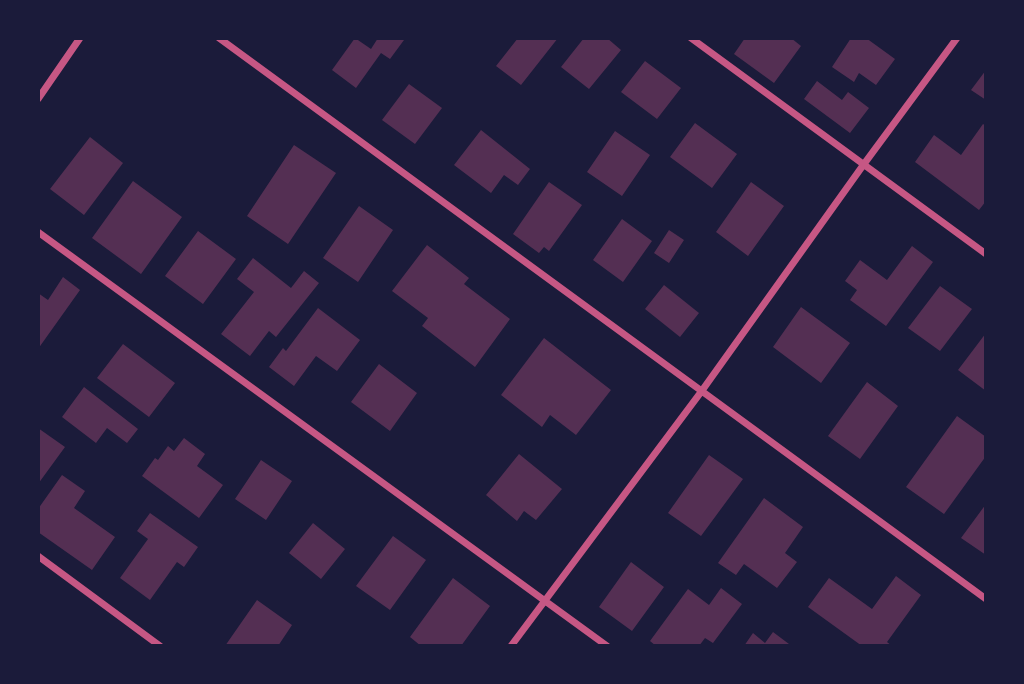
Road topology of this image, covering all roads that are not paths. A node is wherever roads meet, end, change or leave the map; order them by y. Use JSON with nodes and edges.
{"nodes":[{"id":1,"x":79,"y":38,"type":"edge"},
{"id":2,"x":219,"y":38,"type":"edge"},
{"id":3,"x":691,"y":38,"type":"edge"},
{"id":4,"x":957,"y":38,"type":"edge"},
{"id":5,"x":38,"y":99,"type":"edge"},
{"id":6,"x":864,"y":164,"type":"junction"},
{"id":7,"x":38,"y":232,"type":"edge"},
{"id":8,"x":985,"y":254,"type":"edge"},
{"id":9,"x":701,"y":392,"type":"junction"},
{"id":10,"x":38,"y":556,"type":"edge"},
{"id":11,"x":985,"y":599,"type":"edge"},
{"id":12,"x":545,"y":601,"type":"junction"},
{"id":13,"x":160,"y":646,"type":"edge"},
{"id":14,"x":511,"y":646,"type":"edge"},
{"id":15,"x":607,"y":646,"type":"edge"}],
"edges":[{"from":1,"to":5,"type":"street"},
{"from":2,"to":9,"type":"street"},
{"from":3,"to":6,"type":"street"},
{"from":4,"to":6,"type":"street"},
{"from":6,"to":8,"type":"street"},
{"from":6,"to":9,"type":"street"},
{"from":7,"to":12,"type":"street"},
{"from":9,"to":11,"type":"street"},
{"from":9,"to":12,"type":"street"},
{"from":10,"to":13,"type":"street"},
{"from":12,"to":14,"type":"street"},
{"from":12,"to":15,"type":"street"}]}
